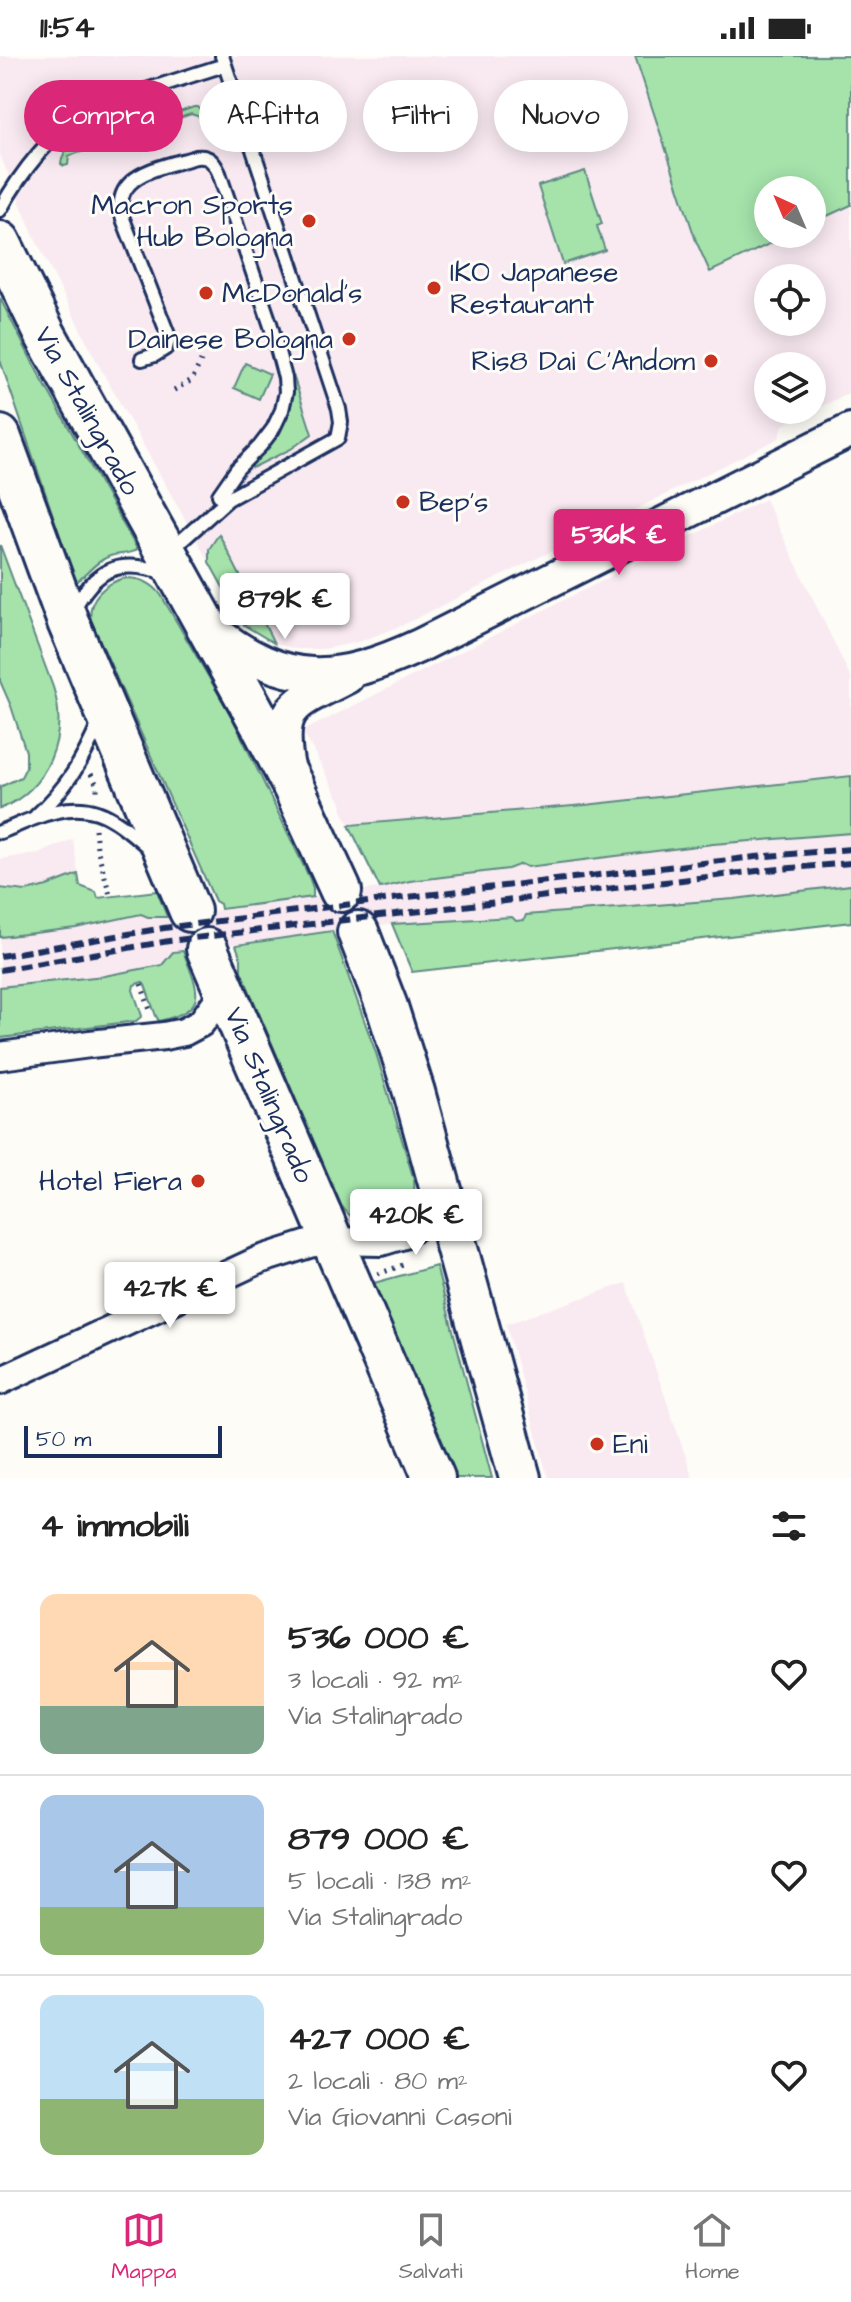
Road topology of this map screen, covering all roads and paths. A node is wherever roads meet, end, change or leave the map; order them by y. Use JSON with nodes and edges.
{"nodes":[{"id":1,"x":223,"y":60,"type":"edge"},
{"id":2,"x":0,"y":210,"type":"edge"},
{"id":3,"x":0,"y":242,"type":"edge"},
{"id":4,"x":142,"y":359,"type":"dead end"},
{"id":5,"x":201,"y":361,"type":"dead end"},
{"id":6,"x":174,"y":390,"type":"dead end"},
{"id":7,"x":851,"y":430,"type":"edge"},
{"id":8,"x":0,"y":436,"type":"edge"},
{"id":9,"x":219,"y":495,"type":"dead end"},
{"id":10,"x":173,"y":566,"type":"junction"},
{"id":11,"x":68,"y":622,"type":"junction"},
{"id":12,"x":205,"y":624,"type":"junction"},
{"id":13,"x":364,"y":668,"type":"junction"},
{"id":14,"x":104,"y":709,"type":"junction"},
{"id":15,"x":88,"y":771,"type":"dead end"},
{"id":16,"x":293,"y":786,"type":"junction"},
{"id":17,"x":97,"y":800,"type":"dead end"},
{"id":18,"x":34,"y":818,"type":"junction"},
{"id":19,"x":96,"y":822,"type":"dead end"},
{"id":20,"x":0,"y":832,"type":"edge"},
{"id":21,"x":173,"y":870,"type":"junction"},
{"id":22,"x":341,"y":891,"type":"dead end"},
{"id":23,"x":110,"y":895,"type":"dead end"},
{"id":24,"x":190,"y":911,"type":"dead end"},
{"id":25,"x":358,"y":932,"type":"dead end"},
{"id":26,"x":207,"y":949,"type":"dead end"},
{"id":27,"x":141,"y":984,"type":"dead end"},
{"id":28,"x":225,"y":990,"type":"junction"},
{"id":29,"x":153,"y":1019,"type":"dead end"},
{"id":30,"x":0,"y":1056,"type":"edge"},
{"id":31,"x":438,"y":1180,"type":"junction"},
{"id":32,"x":330,"y":1241,"type":"junction"},
{"id":33,"x":0,"y":1381,"type":"edge"},
{"id":34,"x":434,"y":1478,"type":"edge"},
{"id":35,"x":520,"y":1478,"type":"edge"}],
"edges":[{"from":1,"to":2,"type":"lane"},
{"from":1,"to":10,"type":"lane"},
{"from":3,"to":10,"type":"main road","name":"Via Stalingrado"},
{"from":4,"to":9,"type":"lane"},
{"from":5,"to":6,"type":"path"},
{"from":7,"to":13,"type":"street","name":"Via Stalingrado"},
{"from":8,"to":11,"type":"main road"},
{"from":10,"to":11,"type":"lane"},
{"from":10,"to":12,"type":"main road","name":"Via Stalingrado"},
{"from":11,"to":14,"type":"main road"},
{"from":12,"to":13,"type":"street","name":"Via Stalingrado"},
{"from":12,"to":16,"type":"main road","name":"Via Stalingrado"},
{"from":13,"to":16,"type":"street","name":"Via Stalingrado"},
{"from":14,"to":18,"type":"lane"},
{"from":14,"to":21,"type":"main road"},
{"from":15,"to":17,"type":"path"},
{"from":16,"to":22,"type":"main road","name":"Via Stalingrado"},
{"from":18,"to":20,"type":"lane"},
{"from":18,"to":21,"type":"lane"},
{"from":19,"to":23,"type":"path"},
{"from":21,"to":24,"type":"main road"},
{"from":25,"to":31,"type":"main road"},
{"from":26,"to":28,"type":"main road","name":"Via Stalingrado"},
{"from":27,"to":29,"type":"path"},
{"from":28,"to":30,"type":"street"},
{"from":28,"to":32,"type":"main road","name":"Via Stalingrado"},
{"from":31,"to":32,"type":"street"},
{"from":31,"to":35,"type":"main road"},
{"from":32,"to":33,"type":"street"},
{"from":32,"to":34,"type":"main road","name":"Via Stalingrado"}]}
